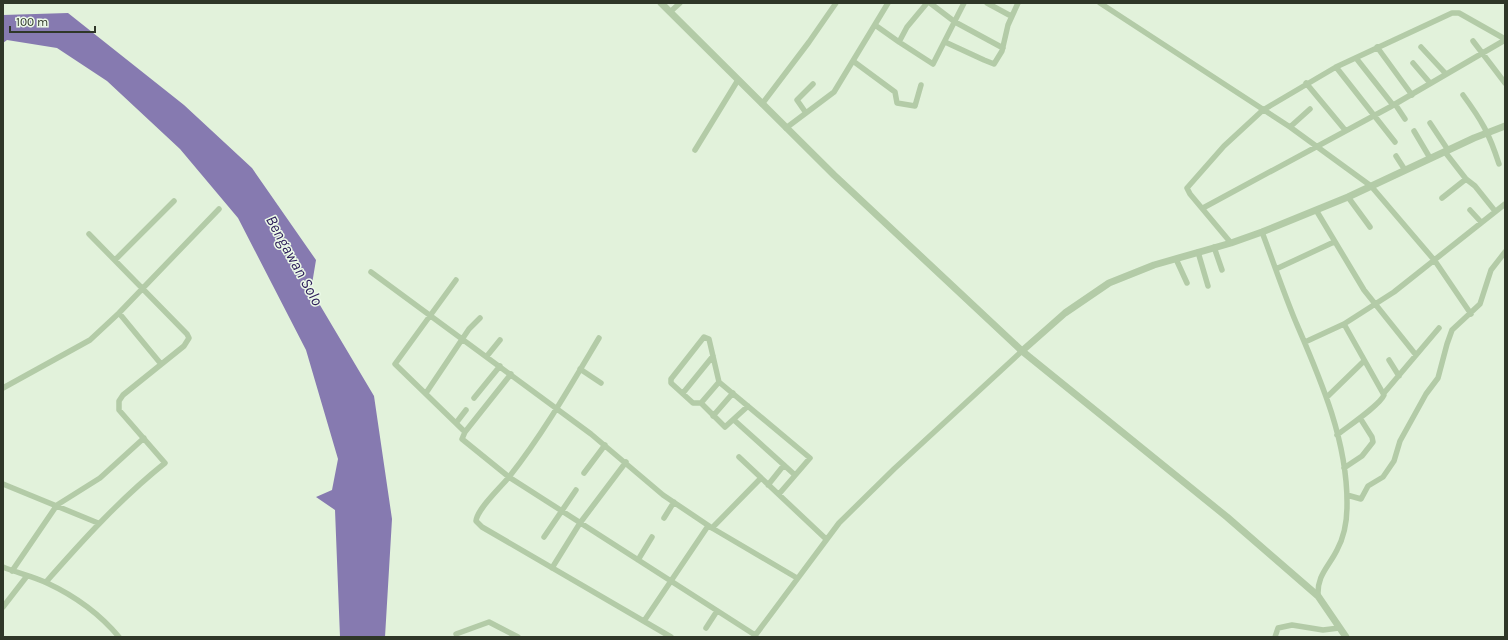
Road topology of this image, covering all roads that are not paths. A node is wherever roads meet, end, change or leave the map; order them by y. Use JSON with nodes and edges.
{"nodes":[{"id":1,"x":661,"y":3,"type":"edge"},
{"id":2,"x":680,"y":3,"type":"edge"},
{"id":3,"x":836,"y":3,"type":"edge"},
{"id":4,"x":888,"y":3,"type":"edge"},
{"id":5,"x":926,"y":3,"type":"edge"},
{"id":6,"x":930,"y":3,"type":"edge"},
{"id":7,"x":964,"y":3,"type":"edge"},
{"id":8,"x":987,"y":3,"type":"edge"},
{"id":9,"x":1018,"y":3,"type":"edge"},
{"id":10,"x":1100,"y":3,"type":"edge"},
{"id":11,"x":670,"y":12,"type":"junction"},
{"id":12,"x":1011,"y":16,"type":"junction"},
{"id":13,"x":955,"y":22,"type":"junction"},
{"id":14,"x":875,"y":25,"type":"junction"},
{"id":15,"x":1505,"y":39,"type":"edge"},
{"id":16,"x":1474,"y":41,"type":"dead end"},
{"id":17,"x":899,"y":42,"type":"junction"},
{"id":18,"x":945,"y":42,"type":"junction"},
{"id":19,"x":1377,"y":47,"type":"junction"},
{"id":20,"x":1421,"y":47,"type":"dead end"},
{"id":21,"x":1003,"y":48,"type":"junction"},
{"id":22,"x":1482,"y":54,"type":"junction"},
{"id":23,"x":1356,"y":58,"type":"junction"},
{"id":24,"x":853,"y":61,"type":"junction"},
{"id":25,"x":1413,"y":63,"type":"dead end"},
{"id":26,"x":1336,"y":67,"type":"junction"},
{"id":27,"x":1446,"y":74,"type":"junction"},
{"id":28,"x":738,"y":80,"type":"junction"},
{"id":29,"x":1306,"y":83,"type":"junction"},
{"id":30,"x":1430,"y":83,"type":"junction"},
{"id":31,"x":1505,"y":83,"type":"edge"},
{"id":32,"x":813,"y":84,"type":"dead end"},
{"id":33,"x":921,"y":85,"type":"dead end"},
{"id":34,"x":1412,"y":95,"type":"junction"},
{"id":35,"x":1463,"y":95,"type":"dead end"},
{"id":36,"x":762,"y":104,"type":"junction"},
{"id":37,"x":1394,"y":105,"type":"junction"},
{"id":38,"x":1310,"y":109,"type":"dead end"},
{"id":39,"x":1263,"y":110,"type":"junction"},
{"id":40,"x":806,"y":113,"type":"junction"},
{"id":41,"x":1374,"y":115,"type":"junction"},
{"id":42,"x":1405,"y":119,"type":"dead end"},
{"id":43,"x":1430,"y":123,"type":"dead end"},
{"id":44,"x":1505,"y":126,"type":"edge"},
{"id":45,"x":1290,"y":127,"type":"junction"},
{"id":46,"x":786,"y":128,"type":"junction"},
{"id":47,"x":1345,"y":130,"type":"junction"},
{"id":48,"x":1414,"y":131,"type":"dead end"},
{"id":49,"x":1488,"y":132,"type":"junction"},
{"id":50,"x":1395,"y":142,"type":"dead end"},
{"id":51,"x":1317,"y":146,"type":"junction"},
{"id":52,"x":695,"y":150,"type":"dead end"},
{"id":53,"x":1447,"y":151,"type":"junction"},
{"id":54,"x":1396,"y":156,"type":"dead end"},
{"id":55,"x":1430,"y":158,"type":"junction"},
{"id":56,"x":1499,"y":164,"type":"dead end"},
{"id":57,"x":1405,"y":170,"type":"junction"},
{"id":58,"x":1466,"y":179,"type":"junction"},
{"id":59,"x":1371,"y":186,"type":"junction"},
{"id":60,"x":1348,"y":197,"type":"junction"},
{"id":61,"x":1442,"y":198,"type":"dead end"},
{"id":62,"x":174,"y":201,"type":"dead end"},
{"id":63,"x":1505,"y":204,"type":"edge"},
{"id":64,"x":1203,"y":208,"type":"junction"},
{"id":65,"x":219,"y":209,"type":"dead end"},
{"id":66,"x":1316,"y":210,"type":"junction"},
{"id":67,"x":1470,"y":210,"type":"dead end"},
{"id":68,"x":1495,"y":211,"type":"junction"},
{"id":69,"x":1481,"y":222,"type":"junction"},
{"id":70,"x":1370,"y":227,"type":"dead end"},
{"id":71,"x":1262,"y":232,"type":"junction"},
{"id":72,"x":89,"y":234,"type":"dead end"},
{"id":73,"x":1334,"y":242,"type":"junction"},
{"id":74,"x":1231,"y":243,"type":"junction"},
{"id":75,"x":1214,"y":247,"type":"junction"},
{"id":76,"x":1198,"y":252,"type":"junction"},
{"id":77,"x":1505,"y":252,"type":"edge"},
{"id":78,"x":1176,"y":259,"type":"junction"},
{"id":79,"x":115,"y":260,"type":"junction"},
{"id":80,"x":1435,"y":261,"type":"junction"},
{"id":81,"x":1276,"y":269,"type":"junction"},
{"id":82,"x":1222,"y":270,"type":"dead end"},
{"id":83,"x":371,"y":272,"type":"dead end"},
{"id":84,"x":456,"y":280,"type":"dead end"},
{"id":85,"x":1187,"y":283,"type":"dead end"},
{"id":86,"x":1208,"y":286,"type":"dead end"},
{"id":87,"x":143,"y":288,"type":"junction"},
{"id":88,"x":1374,"y":305,"type":"junction"},
{"id":89,"x":119,"y":314,"type":"junction"},
{"id":90,"x":1471,"y":314,"type":"junction"},
{"id":91,"x":431,"y":315,"type":"junction"},
{"id":92,"x":480,"y":318,"type":"dead end"},
{"id":93,"x":1344,"y":324,"type":"junction"},
{"id":94,"x":1439,"y":328,"type":"dead end"},
{"id":95,"x":599,"y":338,"type":"dead end"},
{"id":96,"x":464,"y":340,"type":"junction"},
{"id":97,"x":500,"y":340,"type":"dead end"},
{"id":98,"x":1305,"y":342,"type":"junction"},
{"id":99,"x":1022,"y":351,"type":"junction"},
{"id":100,"x":1416,"y":355,"type":"junction"},
{"id":101,"x":487,"y":356,"type":"junction"},
{"id":102,"x":713,"y":356,"type":"junction"},
{"id":103,"x":1389,"y":360,"type":"dead end"},
{"id":104,"x":1364,"y":361,"type":"junction"},
{"id":105,"x":162,"y":364,"type":"junction"},
{"id":106,"x":500,"y":366,"type":"junction"},
{"id":107,"x":580,"y":369,"type":"junction"},
{"id":108,"x":511,"y":374,"type":"junction"},
{"id":109,"x":1398,"y":376,"type":"junction"},
{"id":110,"x":719,"y":382,"type":"junction"},
{"id":111,"x":601,"y":383,"type":"dead end"},
{"id":112,"x":3,"y":388,"type":"edge"},
{"id":113,"x":426,"y":393,"type":"junction"},
{"id":114,"x":683,"y":393,"type":"junction"},
{"id":115,"x":733,"y":393,"type":"junction"},
{"id":116,"x":1384,"y":393,"type":"junction"},
{"id":117,"x":1327,"y":397,"type":"junction"},
{"id":118,"x":474,"y":398,"type":"dead end"},
{"id":119,"x":701,"y":403,"type":"junction"},
{"id":120,"x":748,"y":406,"type":"junction"},
{"id":121,"x":557,"y":408,"type":"junction"},
{"id":122,"x":466,"y":410,"type":"dead end"},
{"id":123,"x":713,"y":416,"type":"junction"},
{"id":124,"x":1360,"y":418,"type":"junction"},
{"id":125,"x":734,"y":420,"type":"junction"},
{"id":126,"x":456,"y":423,"type":"junction"},
{"id":127,"x":465,"y":432,"type":"junction"},
{"id":128,"x":1337,"y":435,"type":"junction"},
{"id":129,"x":144,"y":438,"type":"junction"},
{"id":130,"x":605,"y":446,"type":"junction"},
{"id":131,"x":739,"y":457,"type":"dead end"},
{"id":132,"x":626,"y":462,"type":"junction"},
{"id":133,"x":784,"y":465,"type":"junction"},
{"id":134,"x":1344,"y":468,"type":"junction"},
{"id":135,"x":584,"y":473,"type":"dead end"},
{"id":136,"x":795,"y":475,"type":"junction"},
{"id":137,"x":509,"y":477,"type":"junction"},
{"id":138,"x":761,"y":478,"type":"junction"},
{"id":139,"x":3,"y":484,"type":"edge"},
{"id":140,"x":768,"y":485,"type":"junction"},
{"id":141,"x":576,"y":490,"type":"dead end"},
{"id":142,"x":779,"y":494,"type":"junction"},
{"id":143,"x":1347,"y":495,"type":"junction"},
{"id":144,"x":674,"y":502,"type":"junction"},
{"id":145,"x":57,"y":505,"type":"junction"},
{"id":146,"x":562,"y":512,"type":"junction"},
{"id":147,"x":664,"y":518,"type":"dead end"},
{"id":148,"x":98,"y":523,"type":"junction"},
{"id":149,"x":580,"y":523,"type":"junction"},
{"id":150,"x":710,"y":527,"type":"junction"},
{"id":151,"x":652,"y":537,"type":"dead end"},
{"id":152,"x":544,"y":538,"type":"dead end"},
{"id":153,"x":826,"y":539,"type":"junction"},
{"id":154,"x":638,"y":560,"type":"junction"},
{"id":155,"x":3,"y":567,"type":"edge"},
{"id":156,"x":552,"y":568,"type":"junction"},
{"id":157,"x":12,"y":571,"type":"junction"},
{"id":158,"x":27,"y":576,"type":"junction"},
{"id":159,"x":797,"y":578,"type":"junction"},
{"id":160,"x":1319,"y":579,"type":"junction"},
{"id":161,"x":46,"y":582,"type":"junction"},
{"id":162,"x":671,"y":582,"type":"junction"},
{"id":163,"x":1305,"y":585,"type":"junction"},
{"id":164,"x":1318,"y":596,"type":"junction"},
{"id":165,"x":3,"y":607,"type":"edge"},
{"id":166,"x":717,"y":611,"type":"junction"},
{"id":167,"x":644,"y":621,"type":"junction"},
{"id":168,"x":706,"y":628,"type":"dead end"},
{"id":169,"x":1339,"y":628,"type":"junction"},
{"id":170,"x":456,"y":634,"type":"dead end"},
{"id":171,"x":515,"y":636,"type":"edge"},
{"id":172,"x":754,"y":636,"type":"edge"},
{"id":173,"x":119,"y":637,"type":"edge"},
{"id":174,"x":671,"y":637,"type":"edge"},
{"id":175,"x":1275,"y":637,"type":"edge"},
{"id":176,"x":1346,"y":637,"type":"edge"}],
"edges":[{"from":1,"to":11,"type":"street"},
{"from":2,"to":11,"type":"street"},
{"from":3,"to":36,"type":"street"},
{"from":4,"to":14,"type":"street"},
{"from":5,"to":17,"type":"street"},
{"from":6,"to":13,"type":"street"},
{"from":7,"to":13,"type":"street"},
{"from":8,"to":12,"type":"street"},
{"from":9,"to":12,"type":"street"},
{"from":10,"to":39,"type":"street"},
{"from":11,"to":28,"type":"street"},
{"from":12,"to":21,"type":"street"},
{"from":13,"to":18,"type":"street"},
{"from":13,"to":21,"type":"street"},
{"from":14,"to":17,"type":"street"},
{"from":14,"to":24,"type":"street"},
{"from":15,"to":19,"type":"street"},
{"from":15,"to":22,"type":"street"},
{"from":16,"to":22,"type":"street"},
{"from":17,"to":18,"type":"street"},
{"from":18,"to":21,"type":"street"},
{"from":19,"to":23,"type":"street"},
{"from":19,"to":34,"type":"street"},
{"from":20,"to":27,"type":"street"},
{"from":22,"to":27,"type":"street"},
{"from":22,"to":31,"type":"street"},
{"from":23,"to":26,"type":"street"},
{"from":23,"to":37,"type":"street"},
{"from":24,"to":33,"type":"street"},
{"from":24,"to":40,"type":"street"},
{"from":25,"to":30,"type":"street"},
{"from":26,"to":29,"type":"street"},
{"from":26,"to":41,"type":"street"},
{"from":27,"to":30,"type":"street"},
{"from":28,"to":36,"type":"street"},
{"from":28,"to":52,"type":"street"},
{"from":29,"to":39,"type":"street"},
{"from":29,"to":47,"type":"street"},
{"from":30,"to":34,"type":"street"},
{"from":32,"to":40,"type":"street"},
{"from":34,"to":37,"type":"street"},
{"from":35,"to":49,"type":"street"},
{"from":36,"to":46,"type":"street"},
{"from":37,"to":41,"type":"street"},
{"from":37,"to":42,"type":"street"},
{"from":38,"to":45,"type":"street"},
{"from":39,"to":45,"type":"street"},
{"from":39,"to":64,"type":"street"},
{"from":40,"to":46,"type":"street"},
{"from":41,"to":47,"type":"street"},
{"from":41,"to":50,"type":"street"},
{"from":43,"to":53,"type":"street"},
{"from":44,"to":49,"type":"street"},
{"from":45,"to":51,"type":"street"},
{"from":46,"to":99,"type":"street"},
{"from":47,"to":51,"type":"street"},
{"from":48,"to":55,"type":"street"},
{"from":49,"to":53,"type":"street"},
{"from":49,"to":56,"type":"street"},
{"from":51,"to":59,"type":"street"},
{"from":51,"to":64,"type":"street"},
{"from":53,"to":55,"type":"street"},
{"from":53,"to":58,"type":"street"},
{"from":54,"to":57,"type":"street"},
{"from":55,"to":57,"type":"street"},
{"from":57,"to":59,"type":"street"},
{"from":58,"to":61,"type":"street"},
{"from":58,"to":68,"type":"street"},
{"from":59,"to":60,"type":"street"},
{"from":59,"to":80,"type":"street"},
{"from":60,"to":66,"type":"street"},
{"from":60,"to":70,"type":"street"},
{"from":62,"to":79,"type":"street"},
{"from":63,"to":68,"type":"street"},
{"from":64,"to":74,"type":"street"},
{"from":65,"to":87,"type":"street"},
{"from":66,"to":71,"type":"street"},
{"from":66,"to":73,"type":"street"},
{"from":67,"to":69,"type":"street"},
{"from":68,"to":69,"type":"street"},
{"from":69,"to":80,"type":"street"},
{"from":71,"to":74,"type":"street"},
{"from":71,"to":81,"type":"street"},
{"from":72,"to":79,"type":"street"},
{"from":73,"to":81,"type":"street"},
{"from":73,"to":88,"type":"street"},
{"from":74,"to":75,"type":"street"},
{"from":75,"to":76,"type":"street"},
{"from":75,"to":82,"type":"street"},
{"from":76,"to":78,"type":"street"},
{"from":76,"to":86,"type":"street"},
{"from":77,"to":90,"type":"street"},
{"from":78,"to":85,"type":"street"},
{"from":78,"to":99,"type":"street"},
{"from":79,"to":87,"type":"street"},
{"from":80,"to":88,"type":"street"},
{"from":80,"to":90,"type":"street"},
{"from":81,"to":98,"type":"street"},
{"from":83,"to":91,"type":"street"},
{"from":84,"to":91,"type":"street"},
{"from":87,"to":89,"type":"street"},
{"from":87,"to":105,"type":"street"},
{"from":88,"to":93,"type":"street"},
{"from":88,"to":100,"type":"street"},
{"from":89,"to":105,"type":"street"},
{"from":89,"to":112,"type":"street"},
{"from":90,"to":143,"type":"street"},
{"from":91,"to":96,"type":"street"},
{"from":91,"to":113,"type":"street"},
{"from":92,"to":96,"type":"street"},
{"from":93,"to":98,"type":"street"},
{"from":93,"to":104,"type":"street"},
{"from":94,"to":100,"type":"street"},
{"from":95,"to":107,"type":"street"},
{"from":96,"to":101,"type":"street"},
{"from":96,"to":113,"type":"street"},
{"from":97,"to":101,"type":"street"},
{"from":98,"to":117,"type":"street"},
{"from":99,"to":153,"type":"street"},
{"from":99,"to":163,"type":"street"},
{"from":100,"to":109,"type":"street"},
{"from":101,"to":106,"type":"street"},
{"from":102,"to":110,"type":"street"},
{"from":102,"to":114,"type":"street"},
{"from":102,"to":114,"type":"street"},
{"from":103,"to":109,"type":"street"},
{"from":104,"to":116,"type":"street"},
{"from":104,"to":117,"type":"street"},
{"from":105,"to":129,"type":"street"},
{"from":106,"to":108,"type":"street"},
{"from":106,"to":118,"type":"street"},
{"from":107,"to":111,"type":"street"},
{"from":107,"to":121,"type":"street"},
{"from":108,"to":121,"type":"street"},
{"from":108,"to":127,"type":"street"},
{"from":109,"to":116,"type":"street"},
{"from":110,"to":115,"type":"street"},
{"from":110,"to":119,"type":"street"},
{"from":113,"to":126,"type":"street"},
{"from":114,"to":119,"type":"street"},
{"from":115,"to":120,"type":"street"},
{"from":115,"to":123,"type":"street"},
{"from":116,"to":124,"type":"street"},
{"from":117,"to":128,"type":"street"},
{"from":119,"to":123,"type":"street"},
{"from":120,"to":125,"type":"street"},
{"from":120,"to":136,"type":"street"},
{"from":121,"to":130,"type":"street"},
{"from":121,"to":137,"type":"street"},
{"from":122,"to":126,"type":"street"},
{"from":123,"to":125,"type":"street"},
{"from":124,"to":128,"type":"street"},
{"from":124,"to":134,"type":"street"},
{"from":125,"to":133,"type":"street"},
{"from":126,"to":127,"type":"street"},
{"from":127,"to":137,"type":"street"},
{"from":128,"to":134,"type":"street"},
{"from":129,"to":145,"type":"street"},
{"from":129,"to":148,"type":"street"},
{"from":130,"to":132,"type":"street"},
{"from":130,"to":135,"type":"street"},
{"from":131,"to":138,"type":"street"},
{"from":132,"to":144,"type":"street"},
{"from":132,"to":149,"type":"street"},
{"from":133,"to":136,"type":"street"},
{"from":133,"to":140,"type":"street"},
{"from":134,"to":143,"type":"street"},
{"from":136,"to":142,"type":"street"},
{"from":137,"to":146,"type":"street"},
{"from":137,"to":156,"type":"street"},
{"from":138,"to":140,"type":"street"},
{"from":138,"to":150,"type":"street"},
{"from":139,"to":145,"type":"street"},
{"from":140,"to":142,"type":"street"},
{"from":141,"to":146,"type":"street"},
{"from":142,"to":153,"type":"street"},
{"from":143,"to":160,"type":"street"},
{"from":144,"to":147,"type":"street"},
{"from":144,"to":150,"type":"street"},
{"from":145,"to":148,"type":"street"},
{"from":145,"to":157,"type":"street"},
{"from":146,"to":149,"type":"street"},
{"from":146,"to":152,"type":"street"},
{"from":148,"to":161,"type":"street"},
{"from":149,"to":154,"type":"street"},
{"from":149,"to":156,"type":"street"},
{"from":150,"to":159,"type":"street"},
{"from":150,"to":162,"type":"street"},
{"from":151,"to":154,"type":"street"},
{"from":153,"to":159,"type":"street"},
{"from":154,"to":162,"type":"street"},
{"from":155,"to":157,"type":"street"},
{"from":156,"to":167,"type":"street"},
{"from":157,"to":158,"type":"street"},
{"from":158,"to":161,"type":"street"},
{"from":158,"to":165,"type":"street"},
{"from":159,"to":172,"type":"street"},
{"from":160,"to":163,"type":"street"},
{"from":160,"to":164,"type":"street"},
{"from":161,"to":173,"type":"street"},
{"from":162,"to":166,"type":"street"},
{"from":162,"to":167,"type":"street"},
{"from":163,"to":164,"type":"street"},
{"from":164,"to":169,"type":"street"},
{"from":166,"to":168,"type":"street"},
{"from":166,"to":172,"type":"street"},
{"from":167,"to":174,"type":"street"},
{"from":169,"to":175,"type":"street"},
{"from":169,"to":176,"type":"street"},
{"from":170,"to":171,"type":"street"}]}
